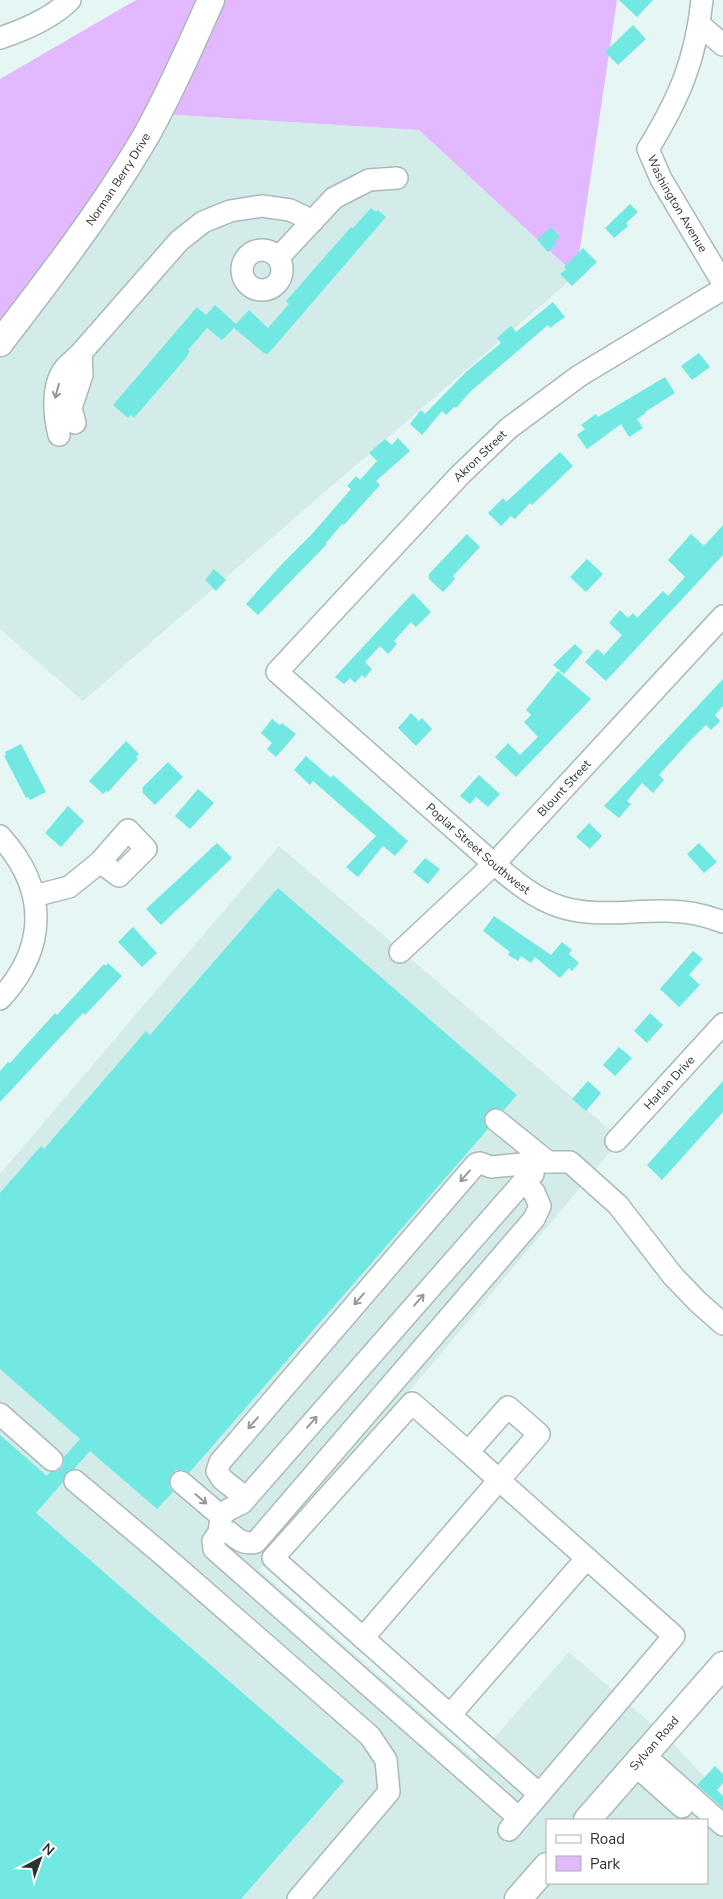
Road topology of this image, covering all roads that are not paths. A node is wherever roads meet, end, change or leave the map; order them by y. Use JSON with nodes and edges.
{"nodes":[{"id":1,"x":70,"y":0,"type":"edge"},
{"id":2,"x":211,"y":0,"type":"edge"},
{"id":3,"x":702,"y":0,"type":"edge"},
{"id":4,"x":699,"y":24,"type":"junction"},
{"id":5,"x":0,"y":38,"type":"edge"},
{"id":6,"x":723,"y":45,"type":"edge"},
{"id":7,"x":397,"y":178,"type":"dead end"},
{"id":8,"x":313,"y":221,"type":"junction"},
{"id":9,"x":278,"y":258,"type":"dead end"},
{"id":10,"x":723,"y":283,"type":"edge"},
{"id":11,"x":723,"y":289,"type":"edge"},
{"id":12,"x":0,"y":343,"type":"edge"},
{"id":13,"x":67,"y":429,"type":"dead end"},
{"id":14,"x":723,"y":616,"type":"edge"},
{"id":15,"x":278,"y":672,"type":"joint"},
{"id":16,"x":0,"y":836,"type":"edge"},
{"id":17,"x":100,"y":862,"type":"dead end"},
{"id":18,"x":494,"y":864,"type":"junction"},
{"id":19,"x":34,"y":896,"type":"junction"},
{"id":20,"x":723,"y":922,"type":"edge"},
{"id":21,"x":400,"y":952,"type":"dead end"},
{"id":22,"x":0,"y":999,"type":"edge"},
{"id":23,"x":723,"y":1024,"type":"edge"},
{"id":24,"x":496,"y":1120,"type":"dead end"},
{"id":25,"x":616,"y":1141,"type":"dead end"},
{"id":26,"x":545,"y":1162,"type":"junction"},
{"id":27,"x":491,"y":1167,"type":"junction"},
{"id":28,"x":522,"y":1182,"type":"junction"},
{"id":29,"x":508,"y":1198,"type":"junction"},
{"id":30,"x":723,"y":1324,"type":"edge"},
{"id":31,"x":0,"y":1414,"type":"edge"},
{"id":32,"x":468,"y":1452,"type":"junction"},
{"id":33,"x":52,"y":1460,"type":"dead end"},
{"id":34,"x":499,"y":1480,"type":"junction"},
{"id":35,"x":75,"y":1481,"type":"dead end"},
{"id":36,"x":181,"y":1482,"type":"dead end"},
{"id":37,"x":246,"y":1498,"type":"junction"},
{"id":38,"x":220,"y":1525,"type":"junction"},
{"id":39,"x":587,"y":1558,"type":"junction"},
{"id":40,"x":363,"y":1638,"type":"junction"},
{"id":41,"x":723,"y":1665,"type":"edge"},
{"id":42,"x":450,"y":1715,"type":"junction"},
{"id":43,"x":640,"y":1760,"type":"junction"},
{"id":44,"x":539,"y":1794,"type":"junction"},
{"id":45,"x":588,"y":1819,"type":"edge"},
{"id":46,"x":696,"y":1819,"type":"edge"},
{"id":47,"x":723,"y":1827,"type":"edge"},
{"id":48,"x":708,"y":1830,"type":"edge"},
{"id":49,"x":546,"y":1867,"type":"edge"},
{"id":50,"x":298,"y":1899,"type":"edge"},
{"id":51,"x":518,"y":1899,"type":"edge"}],
"edges":[{"from":1,"to":5,"type":"street"},
{"from":2,"to":12,"type":"main road","name":"Norman Berry Drive"},
{"from":3,"to":4,"type":"street"},
{"from":4,"to":6,"type":"street"},
{"from":4,"to":10,"type":"street","name":"Washington Avenue"},
{"from":7,"to":8,"type":"street"},
{"from":8,"to":9,"type":"street"},
{"from":8,"to":13,"type":"street"},
{"from":11,"to":15,"type":"street","name":"Akron Street"},
{"from":14,"to":18,"type":"street","name":"Blount Street"},
{"from":15,"to":18,"type":"street","name":"Poplar Street Southwest"},
{"from":16,"to":19,"type":"street"},
{"from":17,"to":19,"type":"street"},
{"from":18,"to":20,"type":"street","name":"Poplar Street Southwest"},
{"from":18,"to":21,"type":"street","name":"Blount Street"},
{"from":19,"to":22,"type":"street"},
{"from":23,"to":25,"type":"street","name":"Harlan Drive"},
{"from":24,"to":26,"type":"street"},
{"from":26,"to":27,"type":"street"},
{"from":26,"to":28,"type":"street"},
{"from":26,"to":30,"type":"street"},
{"from":27,"to":29,"type":"street"},
{"from":27,"to":37,"type":"street","one_way":true},
{"from":28,"to":29,"type":"street"},
{"from":28,"to":38,"type":"street"},
{"from":37,"to":29,"type":"street","one_way":true},
{"from":31,"to":33,"type":"street"},
{"from":32,"to":34,"type":"street"},
{"from":32,"to":34,"type":"street"},
{"from":32,"to":40,"type":"street"},
{"from":34,"to":39,"type":"street"},
{"from":34,"to":40,"type":"street"},
{"from":35,"to":50,"type":"street"},
{"from":36,"to":38,"type":"street","one_way":true},
{"from":37,"to":38,"type":"street"},
{"from":38,"to":44,"type":"street"},
{"from":39,"to":42,"type":"street"},
{"from":39,"to":44,"type":"street"},
{"from":40,"to":42,"type":"street"},
{"from":41,"to":43,"type":"main road","name":"Sylvan Road"},
{"from":42,"to":44,"type":"street"},
{"from":43,"to":45,"type":"main road","name":"Sylvan Road"},
{"from":43,"to":46,"type":"street"},
{"from":43,"to":47,"type":"street"},
{"from":47,"to":48,"type":"street"},
{"from":49,"to":51,"type":"main road"}]}
